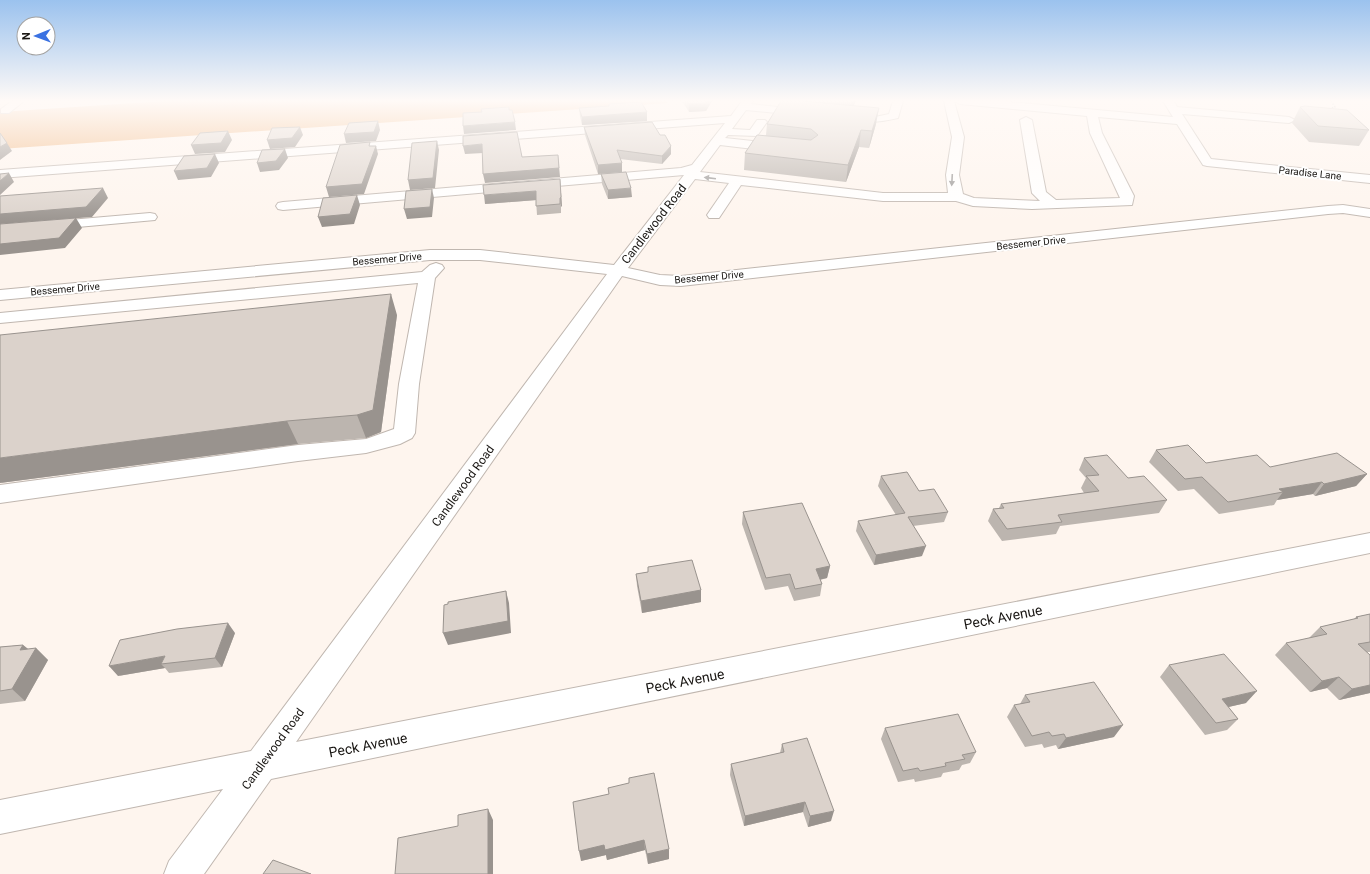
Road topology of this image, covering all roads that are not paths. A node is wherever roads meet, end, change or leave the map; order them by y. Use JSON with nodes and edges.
{"nodes":[{"id":1,"x":430,"y":142,"type":"edge"},
{"id":2,"x":717,"y":142,"type":"edge"},
{"id":3,"x":754,"y":142,"type":"edge"},
{"id":4,"x":957,"y":142,"type":"edge"},
{"id":5,"x":1030,"y":142,"type":"edge"},
{"id":6,"x":1101,"y":142,"type":"edge"},
{"id":7,"x":1195,"y":142,"type":"edge"},
{"id":8,"x":794,"y":149,"type":"edge"},
{"id":9,"x":694,"y":171,"type":"junction"},
{"id":10,"x":0,"y":174,"type":"edge"},
{"id":11,"x":1370,"y":179,"type":"edge"},
{"id":12,"x":732,"y":180,"type":"junction"},
{"id":13,"x":957,"y":197,"type":"junction"},
{"id":14,"x":1052,"y":204,"type":"junction"},
{"id":15,"x":283,"y":206,"type":"dead end"},
{"id":16,"x":1370,"y":213,"type":"edge"},
{"id":17,"x":714,"y":215,"type":"dead end"},
{"id":18,"x":150,"y":217,"type":"dead end"},
{"id":19,"x":0,"y":230,"type":"edge"},
{"id":20,"x":443,"y":255,"type":"junction"},
{"id":21,"x":618,"y":270,"type":"junction"},
{"id":22,"x":427,"y":277,"type":"junction"},
{"id":23,"x":0,"y":296,"type":"edge"},
{"id":24,"x":0,"y":318,"type":"edge"},
{"id":25,"x":0,"y":494,"type":"edge"},
{"id":26,"x":1370,"y":543,"type":"edge"},
{"id":27,"x":261,"y":767,"type":"junction"},
{"id":28,"x":0,"y":818,"type":"edge"},
{"id":29,"x":182,"y":874,"type":"edge"}],
"edges":[{"from":1,"to":10,"type":"street"},
{"from":2,"to":9,"type":"street","name":"Candlewood Road"},
{"from":3,"to":8,"type":"street"},
{"from":4,"to":13,"type":"street","one_way":true},
{"from":5,"to":14,"type":"street"},
{"from":6,"to":14,"type":"street"},
{"from":7,"to":11,"type":"street","name":"Paradise Lane"},
{"from":12,"to":9,"type":"street","one_way":true},
{"from":9,"to":15,"type":"street"},
{"from":9,"to":21,"type":"street","name":"Candlewood Road"},
{"from":12,"to":13,"type":"street"},
{"from":12,"to":17,"type":"street"},
{"from":13,"to":14,"type":"street"},
{"from":16,"to":21,"type":"street","name":"Bessemer Drive"},
{"from":18,"to":19,"type":"street"},
{"from":20,"to":21,"type":"street","name":"Bessemer Drive"},
{"from":20,"to":22,"type":"street"},
{"from":20,"to":23,"type":"street","name":"Bessemer Drive"},
{"from":21,"to":27,"type":"street","name":"Candlewood Road"},
{"from":22,"to":24,"type":"street"},
{"from":22,"to":25,"type":"street"},
{"from":26,"to":27,"type":"street","name":"Peck Avenue"},
{"from":27,"to":28,"type":"street","name":"Peck Avenue"},
{"from":27,"to":29,"type":"street","name":"Candlewood Road"}]}
